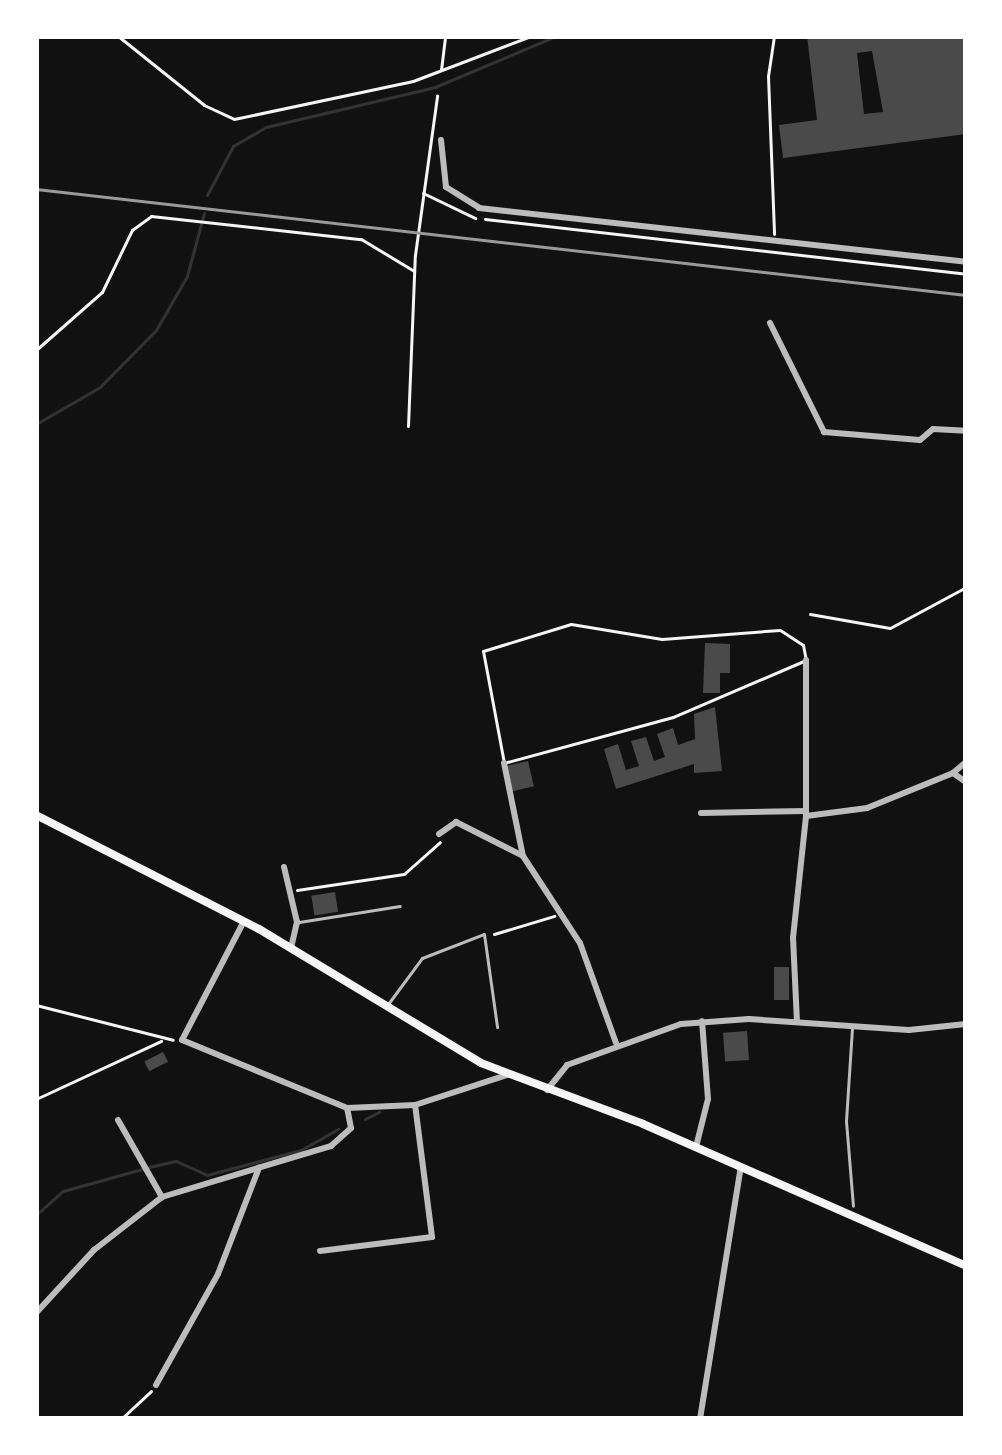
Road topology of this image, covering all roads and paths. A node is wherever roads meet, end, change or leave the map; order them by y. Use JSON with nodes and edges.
{"nodes":[{"id":1,"x":118,"y":36,"type":"edge"},
{"id":2,"x":445,"y":36,"type":"edge"},
{"id":3,"x":532,"y":36,"type":"edge"},
{"id":4,"x":774,"y":36,"type":"edge"},
{"id":5,"x":441,"y":73,"type":"junction"},
{"id":6,"x":436,"y":95,"type":"dead end"},
{"id":7,"x":441,"y":140,"type":"dead end"},
{"id":8,"x":423,"y":193,"type":"junction"},
{"id":9,"x":775,"y":242,"type":"junction"},
{"id":10,"x":776,"y":254,"type":"junction"},
{"id":11,"x":966,"y":262,"type":"edge"},
{"id":12,"x":414,"y":271,"type":"junction"},
{"id":13,"x":966,"y":274,"type":"edge"},
{"id":14,"x":770,"y":323,"type":"dead end"},
{"id":15,"x":36,"y":350,"type":"edge"},
{"id":16,"x":408,"y":426,"type":"dead end"},
{"id":17,"x":966,"y":431,"type":"edge"},
{"id":18,"x":966,"y":587,"type":"edge"},
{"id":19,"x":810,"y":614,"type":"dead end"},
{"id":20,"x":806,"y":660,"type":"junction"},
{"id":21,"x":966,"y":762,"type":"edge"},
{"id":22,"x":504,"y":764,"type":"junction"},
{"id":23,"x":953,"y":773,"type":"junction"},
{"id":24,"x":966,"y":782,"type":"edge"},
{"id":25,"x":700,"y":812,"type":"dead end"},
{"id":26,"x":806,"y":813,"type":"junction"},
{"id":27,"x":36,"y":815,"type":"edge"},
{"id":28,"x":440,"y":834,"type":"joint"},
{"id":29,"x":523,"y":856,"type":"junction"},
{"id":30,"x":284,"y":867,"type":"dead end"},
{"id":31,"x":289,"y":891,"type":"junction"},
{"id":32,"x":400,"y":906,"type":"dead end"},
{"id":33,"x":561,"y":913,"type":"junction"},
{"id":34,"x":244,"y":921,"type":"junction"},
{"id":35,"x":297,"y":922,"type":"junction"},
{"id":36,"x":484,"y":936,"type":"junction"},
{"id":37,"x":291,"y":947,"type":"junction"},
{"id":38,"x":388,"y":1004,"type":"junction"},
{"id":39,"x":36,"y":1006,"type":"edge"},
{"id":40,"x":702,"y":1021,"type":"junction"},
{"id":41,"x":797,"y":1022,"type":"junction"},
{"id":42,"x":966,"y":1024,"type":"edge"},
{"id":43,"x":852,"y":1026,"type":"junction"},
{"id":44,"x":497,"y":1028,"type":"dead end"},
{"id":45,"x":163,"y":1040,"type":"junction"},
{"id":46,"x":182,"y":1040,"type":"junction"},
{"id":47,"x":616,"y":1043,"type":"junction"},
{"id":48,"x":507,"y":1075,"type":"junction"},
{"id":49,"x":547,"y":1090,"type":"junction"},
{"id":50,"x":36,"y":1099,"type":"edge"},
{"id":51,"x":415,"y":1106,"type":"junction"},
{"id":52,"x":347,"y":1108,"type":"junction"},
{"id":53,"x":118,"y":1120,"type":"dead end"},
{"id":54,"x":696,"y":1147,"type":"junction"},
{"id":55,"x":741,"y":1167,"type":"junction"},
{"id":56,"x":259,"y":1168,"type":"junction"},
{"id":57,"x":162,"y":1197,"type":"junction"},
{"id":58,"x":853,"y":1206,"type":"dead end"},
{"id":59,"x":320,"y":1252,"type":"dead end"},
{"id":60,"x":966,"y":1266,"type":"edge"},
{"id":61,"x":36,"y":1313,"type":"edge"},
{"id":62,"x":156,"y":1385,"type":"joint"},
{"id":63,"x":121,"y":1419,"type":"edge"},
{"id":64,"x":700,"y":1419,"type":"edge"}],
"edges":[{"from":1,"to":5,"type":"path"},
{"from":2,"to":5,"type":"path"},
{"from":3,"to":5,"type":"path"},
{"from":4,"to":9,"type":"path"},
{"from":6,"to":8,"type":"path"},
{"from":7,"to":9,"type":"street"},
{"from":8,"to":10,"type":"path"},
{"from":8,"to":12,"type":"path"},
{"from":9,"to":10,"type":"path"},
{"from":9,"to":11,"type":"street"},
{"from":10,"to":13,"type":"path"},
{"from":12,"to":15,"type":"path"},
{"from":12,"to":16,"type":"path"},
{"from":14,"to":17,"type":"street"},
{"from":18,"to":19,"type":"path"},
{"from":20,"to":22,"type":"path"},
{"from":20,"to":22,"type":"path"},
{"from":20,"to":26,"type":"street"},
{"from":21,"to":23,"type":"street"},
{"from":22,"to":29,"type":"street"},
{"from":23,"to":24,"type":"street"},
{"from":23,"to":26,"type":"street"},
{"from":25,"to":26,"type":"street"},
{"from":26,"to":41,"type":"street"},
{"from":27,"to":34,"type":"main road"},
{"from":28,"to":29,"type":"street"},
{"from":28,"to":31,"type":"path"},
{"from":29,"to":33,"type":"street"},
{"from":30,"to":31,"type":"street"},
{"from":31,"to":35,"type":"street"},
{"from":32,"to":35,"type":"lane"},
{"from":33,"to":36,"type":"path"},
{"from":33,"to":47,"type":"street"},
{"from":34,"to":37,"type":"main road"},
{"from":34,"to":46,"type":"street"},
{"from":35,"to":37,"type":"street"},
{"from":36,"to":38,"type":"lane"},
{"from":36,"to":44,"type":"lane"},
{"from":37,"to":38,"type":"main road"},
{"from":38,"to":48,"type":"main road"},
{"from":39,"to":45,"type":"path"},
{"from":40,"to":41,"type":"street"},
{"from":40,"to":47,"type":"street"},
{"from":40,"to":54,"type":"street"},
{"from":41,"to":43,"type":"street"},
{"from":42,"to":43,"type":"street"},
{"from":43,"to":58,"type":"lane"},
{"from":45,"to":46,"type":"path"},
{"from":45,"to":50,"type":"path"},
{"from":46,"to":52,"type":"street"},
{"from":47,"to":49,"type":"street"},
{"from":48,"to":49,"type":"main road"},
{"from":48,"to":51,"type":"street"},
{"from":49,"to":54,"type":"main road"},
{"from":51,"to":52,"type":"street"},
{"from":51,"to":59,"type":"street"},
{"from":52,"to":56,"type":"street"},
{"from":53,"to":57,"type":"street"},
{"from":54,"to":55,"type":"main road"},
{"from":55,"to":60,"type":"main road"},
{"from":55,"to":64,"type":"street"},
{"from":56,"to":57,"type":"street"},
{"from":56,"to":62,"type":"street"},
{"from":57,"to":61,"type":"street"},
{"from":62,"to":63,"type":"path"}]}
